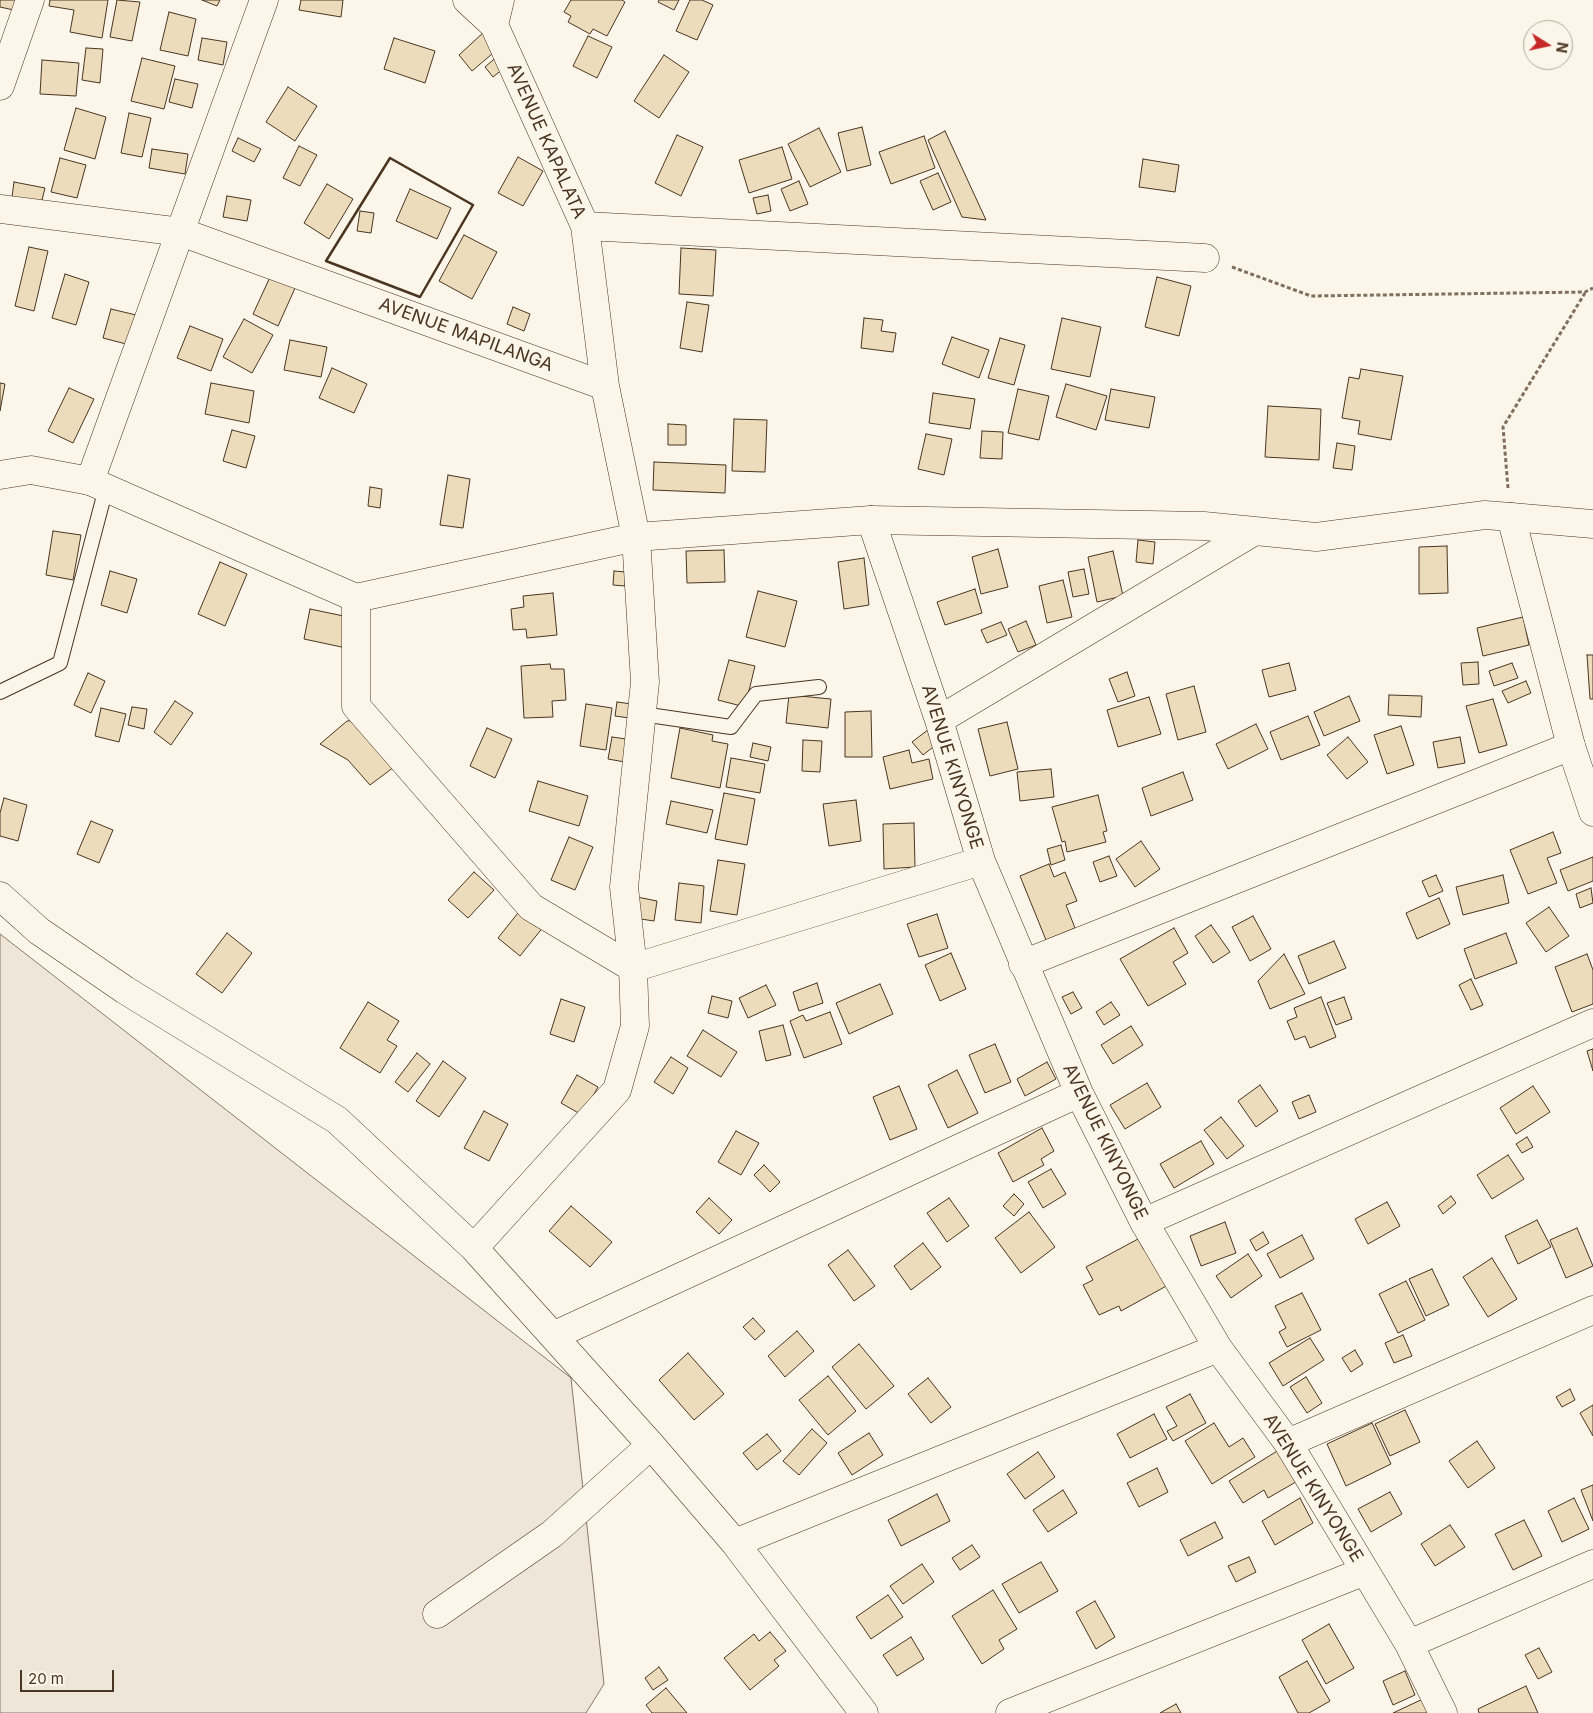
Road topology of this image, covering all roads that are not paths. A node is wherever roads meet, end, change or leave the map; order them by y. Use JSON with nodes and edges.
{"nodes":[{"id":1,"x":30,"y":0,"type":"edge"},
{"id":2,"x":264,"y":0,"type":"edge"},
{"id":3,"x":467,"y":0,"type":"edge"},
{"id":4,"x":497,"y":12,"type":"edge"},
{"id":5,"x":0,"y":86,"type":"edge"},
{"id":6,"x":0,"y":209,"type":"edge"},
{"id":7,"x":585,"y":226,"type":"junction"},
{"id":8,"x":181,"y":232,"type":"junction"},
{"id":9,"x":1205,"y":258,"type":"road end"},
{"id":10,"x":605,"y":386,"type":"junction"},
{"id":11,"x":0,"y":475,"type":"edge"},
{"id":12,"x":98,"y":484,"type":"junction"},
{"id":13,"x":1511,"y":517,"type":"junction"},
{"id":14,"x":870,"y":520,"type":"junction"},
{"id":15,"x":1593,"y":524,"type":"edge"},
{"id":16,"x":1253,"y":532,"type":"junction"},
{"id":17,"x":636,"y":537,"type":"junction"},
{"id":18,"x":356,"y":598,"type":"junction"},
{"id":19,"x":819,"y":687,"type":"dead end"},
{"id":20,"x":0,"y":692,"type":"edge"},
{"id":21,"x":642,"y":714,"type":"junction"},
{"id":22,"x":939,"y":720,"type":"junction"},
{"id":23,"x":1571,"y":746,"type":"junction"},
{"id":24,"x":1593,"y":812,"type":"edge"},
{"id":25,"x":981,"y":861,"type":"junction"},
{"id":26,"x":0,"y":896,"type":"edge"},
{"id":27,"x":1023,"y":964,"type":"junction"},
{"id":28,"x":633,"y":968,"type":"junction"},
{"id":29,"x":1593,"y":1023,"type":"edge"},
{"id":30,"x":1079,"y":1093,"type":"junction"},
{"id":31,"x":1144,"y":1222,"type":"junction"},
{"id":32,"x":474,"y":1248,"type":"junction"},
{"id":33,"x":1593,"y":1310,"type":"edge"},
{"id":34,"x":553,"y":1336,"type":"junction"},
{"id":35,"x":1218,"y":1348,"type":"junction"},
{"id":36,"x":1288,"y":1443,"type":"junction"},
{"id":37,"x":651,"y":1445,"type":"junction"},
{"id":38,"x":735,"y":1543,"type":"junction"},
{"id":39,"x":1593,"y":1564,"type":"edge"},
{"id":40,"x":1365,"y":1571,"type":"junction"},
{"id":41,"x":437,"y":1614,"type":"dead end"},
{"id":42,"x":1409,"y":1644,"type":"junction"},
{"id":43,"x":864,"y":1713,"type":"edge"},
{"id":44,"x":1010,"y":1713,"type":"edge"},
{"id":45,"x":1443,"y":1713,"type":"edge"}],
"edges":[{"from":1,"to":5,"type":"street"},
{"from":2,"to":8,"type":"street"},
{"from":3,"to":4,"type":"street","name":"AVENUE KAPALATA"},
{"from":4,"to":7,"type":"street","name":"AVENUE KAPALATA"},
{"from":6,"to":8,"type":"street","name":"AVENUE MAPILANGA"},
{"from":7,"to":9,"type":"street"},
{"from":7,"to":10,"type":"street","name":"AVENUE KAPALATA"},
{"from":8,"to":10,"type":"street","name":"AVENUE MAPILANGA"},
{"from":8,"to":12,"type":"street"},
{"from":10,"to":17,"type":"street"},
{"from":11,"to":12,"type":"street"},
{"from":12,"to":18,"type":"street"},
{"from":12,"to":20,"type":"lane"},
{"from":13,"to":15,"type":"street"},
{"from":13,"to":16,"type":"street"},
{"from":13,"to":23,"type":"street"},
{"from":14,"to":16,"type":"street"},
{"from":14,"to":17,"type":"street"},
{"from":14,"to":22,"type":"street","name":"AVENUE KINYONGE"},
{"from":16,"to":22,"type":"street"},
{"from":17,"to":18,"type":"street"},
{"from":17,"to":21,"type":"street"},
{"from":18,"to":28,"type":"street"},
{"from":19,"to":21,"type":"lane"},
{"from":21,"to":28,"type":"street"},
{"from":22,"to":25,"type":"street","name":"AVENUE KINYONGE"},
{"from":23,"to":24,"type":"street"},
{"from":23,"to":27,"type":"street"},
{"from":25,"to":27,"type":"street","name":"AVENUE KINYONGE"},
{"from":25,"to":28,"type":"street"},
{"from":26,"to":32,"type":"street"},
{"from":27,"to":30,"type":"street","name":"AVENUE KINYONGE"},
{"from":28,"to":32,"type":"street"},
{"from":29,"to":31,"type":"street"},
{"from":30,"to":31,"type":"street","name":"AVENUE KINYONGE"},
{"from":30,"to":34,"type":"street"},
{"from":31,"to":35,"type":"street","name":"AVENUE KINYONGE"},
{"from":32,"to":34,"type":"street"},
{"from":33,"to":36,"type":"street"},
{"from":34,"to":37,"type":"street"},
{"from":35,"to":36,"type":"street","name":"AVENUE KINYONGE"},
{"from":35,"to":38,"type":"street"},
{"from":36,"to":40,"type":"street","name":"AVENUE KINYONGE"},
{"from":37,"to":38,"type":"street"},
{"from":37,"to":41,"type":"street"},
{"from":38,"to":43,"type":"street"},
{"from":39,"to":42,"type":"street"},
{"from":40,"to":42,"type":"street","name":"AVENUE KINYONGE"},
{"from":40,"to":44,"type":"street"},
{"from":42,"to":45,"type":"street","name":"AVENUE KINYONGE"}]}
